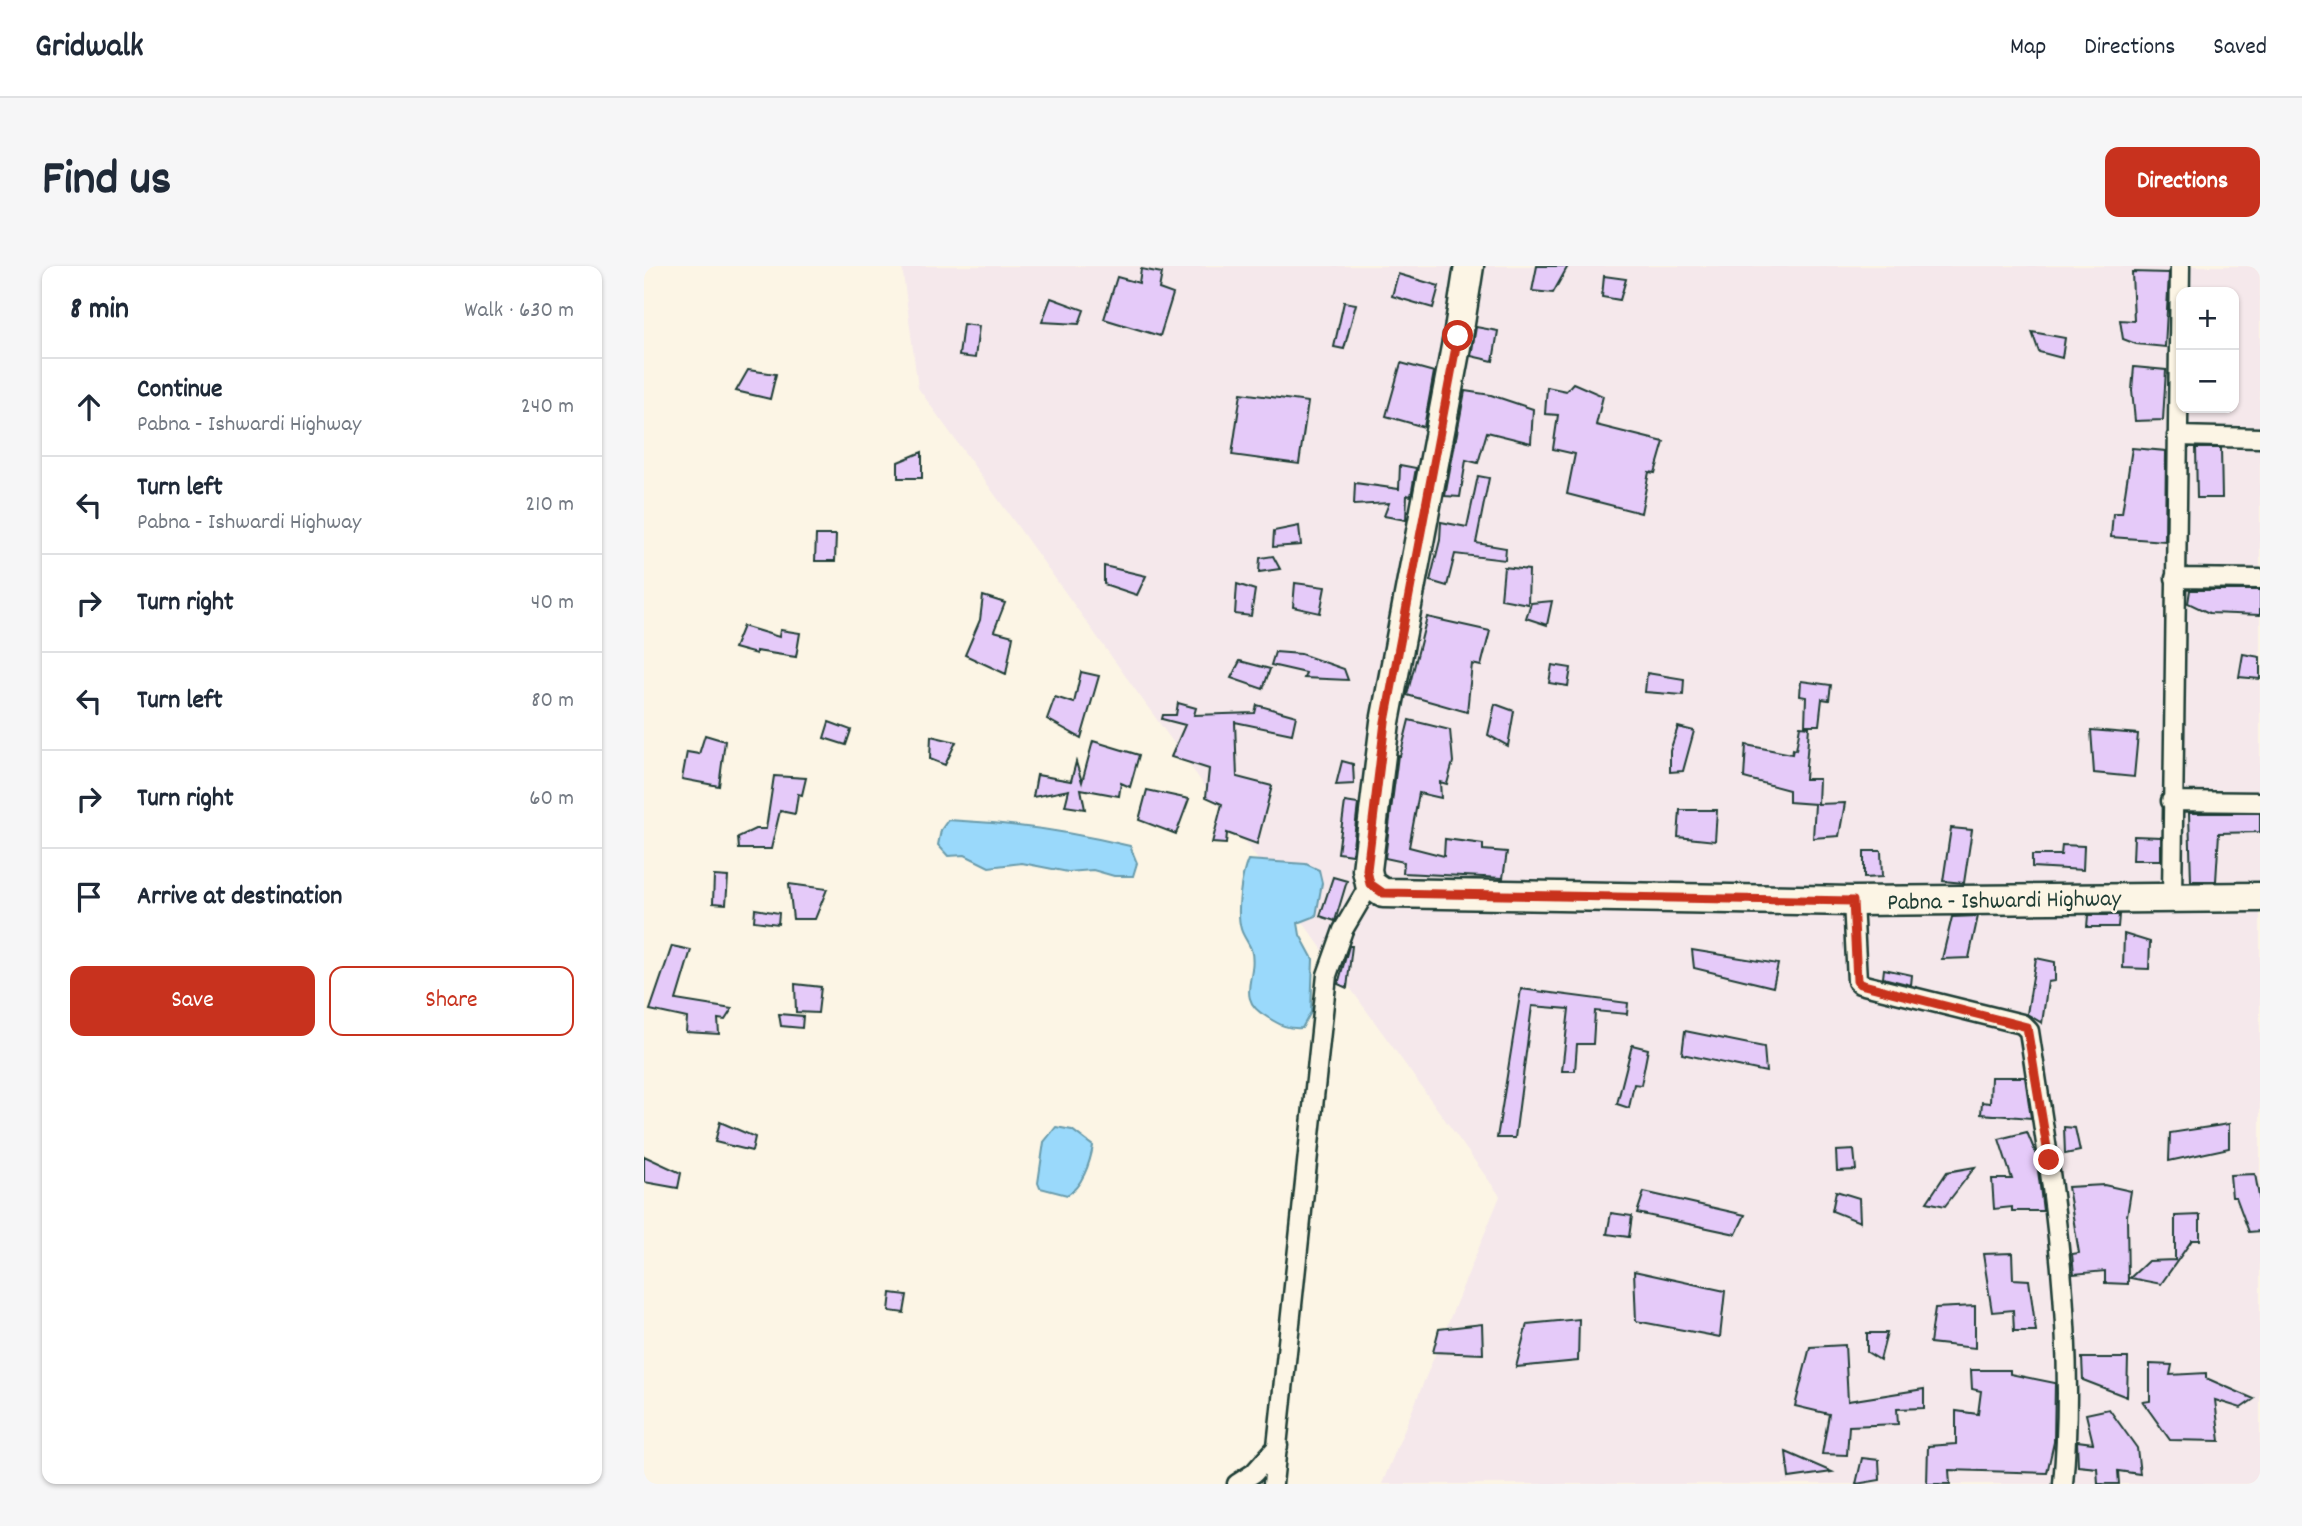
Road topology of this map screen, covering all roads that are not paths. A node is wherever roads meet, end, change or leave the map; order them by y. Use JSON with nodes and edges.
{"nodes":[{"id":1,"x":1469,"y":266,"type":"edge"},
{"id":2,"x":2180,"y":266,"type":"edge"},
{"id":3,"x":2177,"y":436,"type":"junction"},
{"id":4,"x":2260,"y":438,"type":"edge"},
{"id":5,"x":2175,"y":578,"type":"junction"},
{"id":6,"x":2260,"y":579,"type":"edge"},
{"id":7,"x":2171,"y":801,"type":"junction"},
{"id":8,"x":2260,"y":802,"type":"edge"},
{"id":9,"x":1370,"y":884,"type":"junction"},
{"id":10,"x":2260,"y":897,"type":"edge"},
{"id":11,"x":2172,"y":898,"type":"junction"},
{"id":12,"x":1853,"y":901,"type":"junction"},
{"id":13,"x":1278,"y":1446,"type":"junction"},
{"id":14,"x":1237,"y":1484,"type":"edge"},
{"id":15,"x":1273,"y":1484,"type":"edge"},
{"id":16,"x":2063,"y":1484,"type":"edge"}],
"edges":[{"from":1,"to":9,"type":"main road"},
{"from":2,"to":3,"type":"street"},
{"from":3,"to":4,"type":"street"},
{"from":3,"to":5,"type":"street"},
{"from":5,"to":6,"type":"street"},
{"from":5,"to":7,"type":"street"},
{"from":7,"to":8,"type":"street"},
{"from":7,"to":11,"type":"street"},
{"from":9,"to":12,"type":"main road","name":"Pabna - Ishwardi Highway"},
{"from":9,"to":13,"type":"street"},
{"from":10,"to":11,"type":"main road","name":"Pabna - Ishwardi Highway"},
{"from":11,"to":12,"type":"main road","name":"Pabna - Ishwardi Highway"},
{"from":12,"to":16,"type":"street"},
{"from":13,"to":14,"type":"street"},
{"from":13,"to":15,"type":"street"}]}
